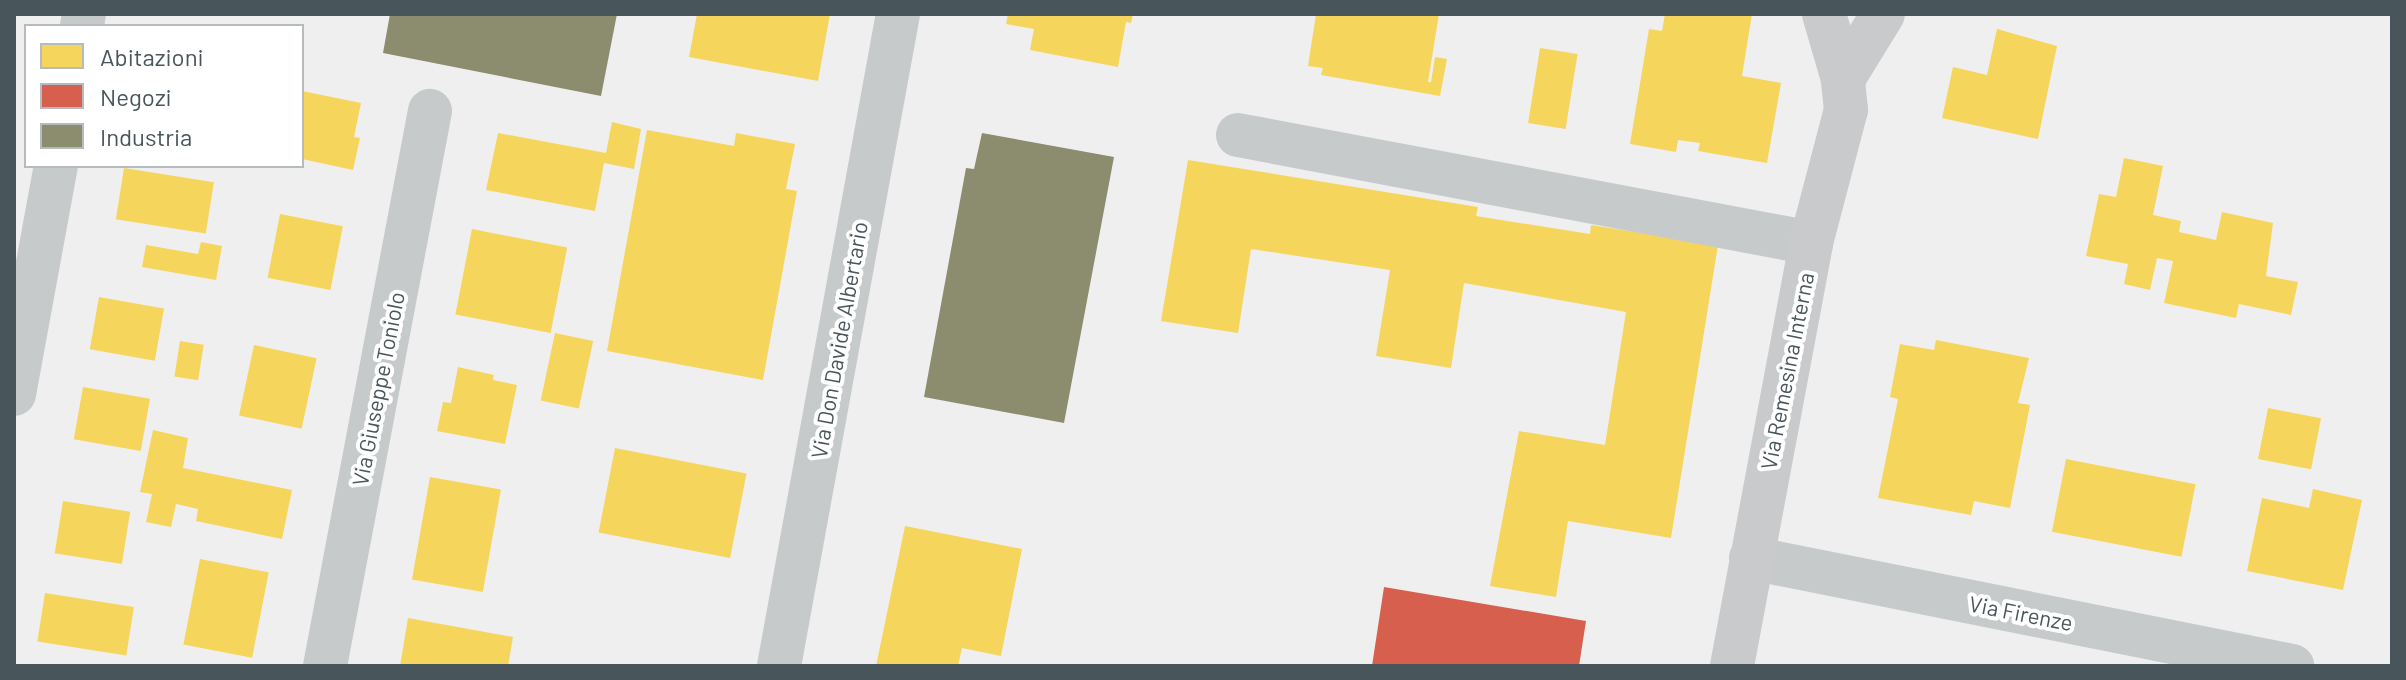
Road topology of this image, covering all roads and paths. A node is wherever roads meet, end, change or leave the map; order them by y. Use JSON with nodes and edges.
{"nodes":[{"id":1,"x":898,"y":14,"type":"edge"},
{"id":2,"x":1824,"y":14,"type":"edge"},
{"id":3,"x":1856,"y":14,"type":"edge"},
{"id":4,"x":1883,"y":14,"type":"edge"},
{"id":5,"x":1843,"y":79,"type":"junction"},
{"id":6,"x":430,"y":111,"type":"dead end"},
{"id":7,"x":1238,"y":135,"type":"dead end"},
{"id":8,"x":56,"y":168,"type":"edge"},
{"id":9,"x":1811,"y":243,"type":"junction"},
{"id":10,"x":14,"y":394,"type":"edge"},
{"id":11,"x":1751,"y":558,"type":"junction"},
{"id":12,"x":325,"y":666,"type":"edge"},
{"id":13,"x":779,"y":666,"type":"edge"},
{"id":14,"x":1732,"y":666,"type":"edge"},
{"id":15,"x":2292,"y":666,"type":"edge"}],
"edges":[{"from":1,"to":13,"type":"street","name":"Via Don Davide Albertario"},
{"from":2,"to":5,"type":"street","name":"Via Remesina Interna"},
{"from":3,"to":5,"type":"street","name":"Via Remesina Interna"},
{"from":4,"to":5,"type":"street"},
{"from":5,"to":9,"type":"street","name":"Via Remesina Interna"},
{"from":6,"to":12,"type":"street","name":"Via Giuseppe Toniolo"},
{"from":7,"to":9,"type":"street"},
{"from":8,"to":10,"type":"street"},
{"from":9,"to":11,"type":"street","name":"Via Remesina Interna"},
{"from":11,"to":14,"type":"street","name":"Via Remesina Interna"},
{"from":11,"to":15,"type":"street","name":"Via Firenze"}]}
